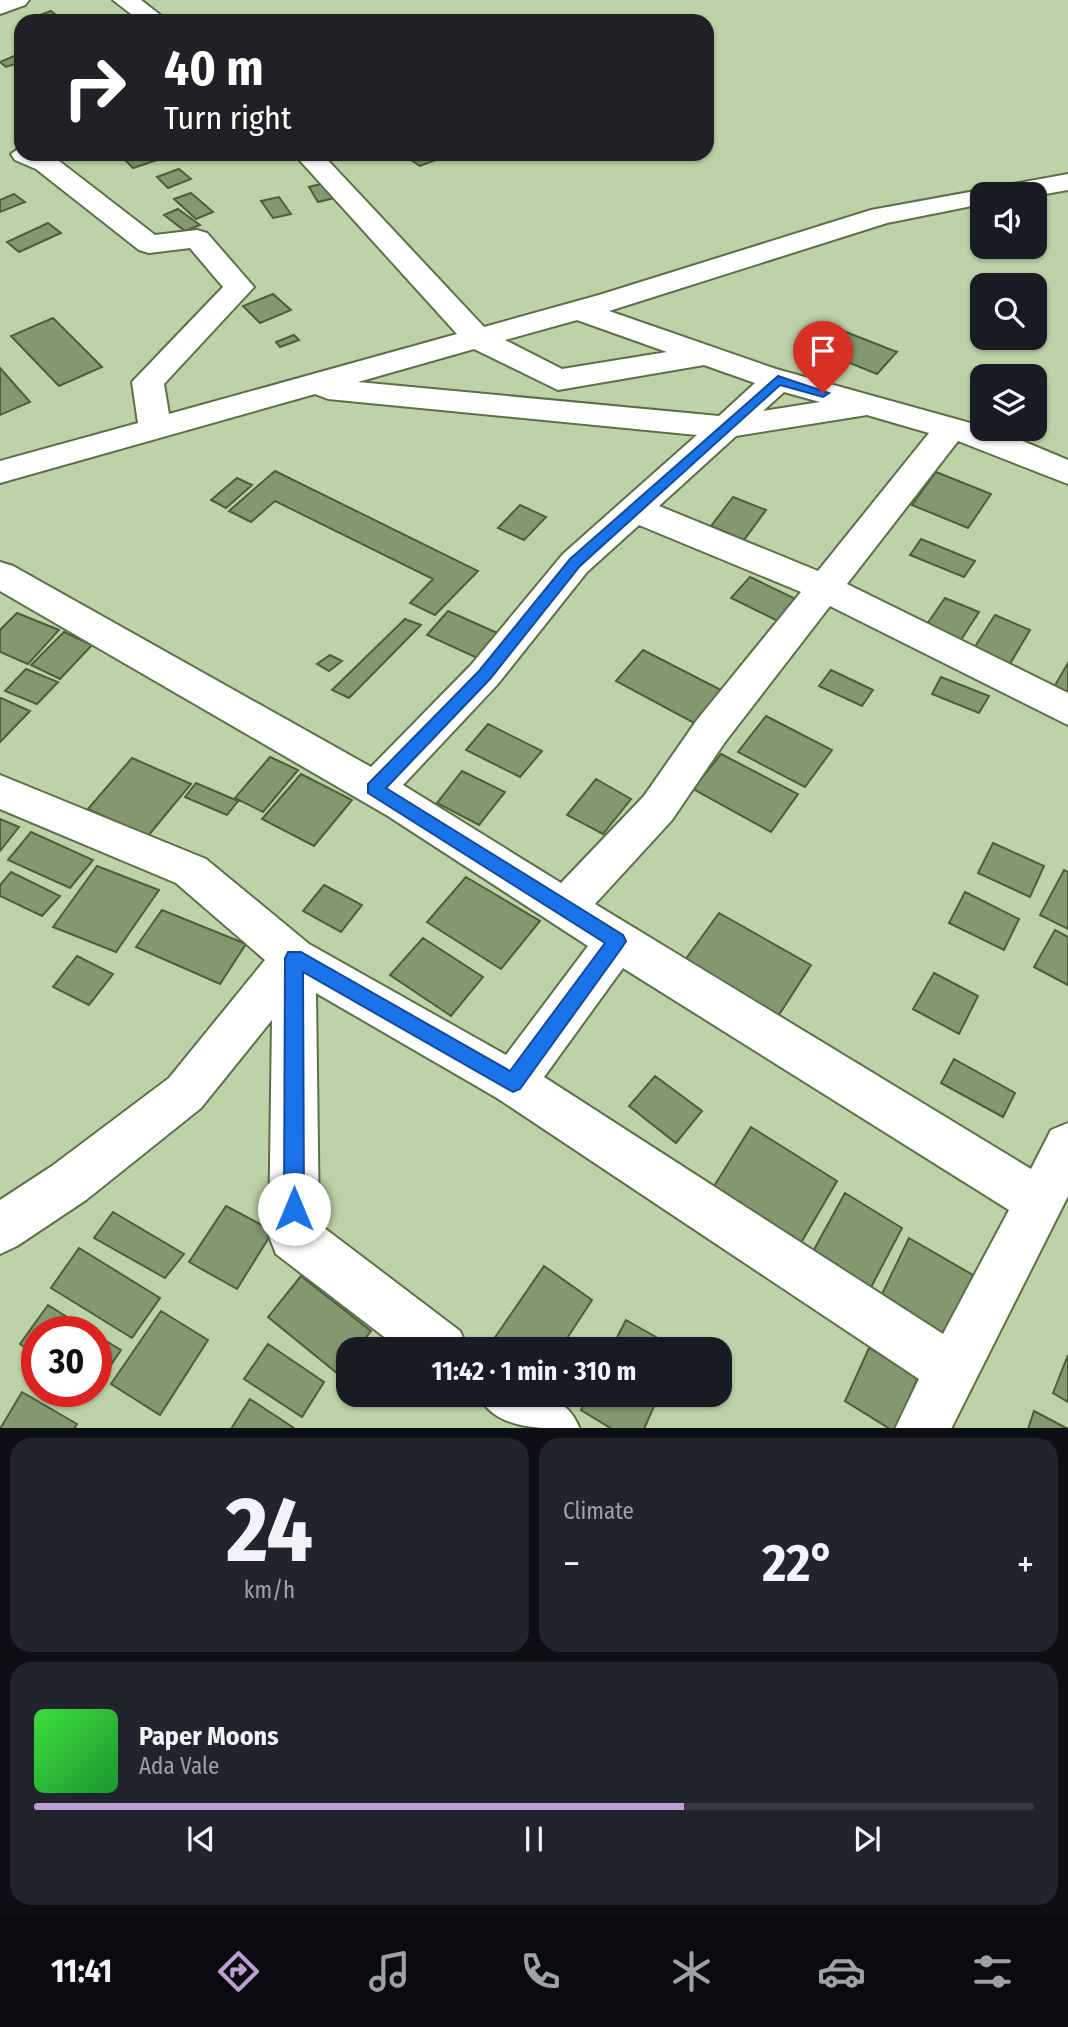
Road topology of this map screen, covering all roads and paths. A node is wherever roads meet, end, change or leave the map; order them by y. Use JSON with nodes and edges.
{"nodes":[{"id":1,"x":17,"y":0,"type":"edge"},
{"id":2,"x":125,"y":0,"type":"edge"},
{"id":3,"x":0,"y":7,"type":"edge"},
{"id":4,"x":146,"y":14,"type":"edge"},
{"id":5,"x":40,"y":161,"type":"edge"},
{"id":6,"x":313,"y":161,"type":"edge"},
{"id":7,"x":1068,"y":182,"type":"edge"},
{"id":8,"x":1047,"y":185,"type":"edge"},
{"id":9,"x":970,"y":198,"type":"edge"},
{"id":10,"x":578,"y":310,"type":"junction"},
{"id":11,"x":477,"y":338,"type":"junction"},
{"id":12,"x":707,"y":356,"type":"junction"},
{"id":13,"x":778,"y":380,"type":"junction"},
{"id":14,"x":305,"y":387,"type":"junction"},
{"id":15,"x":868,"y":405,"type":"junction"},
{"id":16,"x":726,"y":426,"type":"junction"},
{"id":17,"x":155,"y":429,"type":"junction"},
{"id":18,"x":950,"y":429,"type":"junction"},
{"id":19,"x":0,"y":471,"type":"edge"},
{"id":20,"x":1068,"y":473,"type":"edge"},
{"id":21,"x":634,"y":509,"type":"junction"},
{"id":22,"x":0,"y":575,"type":"edge"},
{"id":23,"x":825,"y":589,"type":"junction"},
{"id":24,"x":1068,"y":710,"type":"edge"},
{"id":25,"x":374,"y":789,"type":"junction"},
{"id":26,"x":0,"y":792,"type":"edge"},
{"id":27,"x":565,"y":908,"type":"junction"},
{"id":28,"x":617,"y":941,"type":"junction"},
{"id":29,"x":294,"y":958,"type":"junction"},
{"id":30,"x":513,"y":1083,"type":"junction"},
{"id":31,"x":1068,"y":1146,"type":"edge"},
{"id":32,"x":1040,"y":1202,"type":"junction"},
{"id":33,"x":0,"y":1229,"type":"edge"},
{"id":34,"x":426,"y":1337,"type":"edge"},
{"id":35,"x":950,"y":1369,"type":"junction"},
{"id":36,"x":521,"y":1407,"type":"edge"},
{"id":37,"x":552,"y":1428,"type":"edge"},
{"id":38,"x":922,"y":1428,"type":"edge"}],
"edges":[{"from":1,"to":3,"type":"street"},
{"from":2,"to":4,"type":"street"},
{"from":5,"to":17,"type":"street"},
{"from":6,"to":11,"type":"street"},
{"from":7,"to":8,"type":"street"},
{"from":9,"to":10,"type":"street"},
{"from":10,"to":11,"type":"street"},
{"from":10,"to":12,"type":"street"},
{"from":11,"to":12,"type":"street"},
{"from":11,"to":14,"type":"street"},
{"from":12,"to":13,"type":"street"},
{"from":13,"to":15,"type":"street"},
{"from":13,"to":16,"type":"street"},
{"from":14,"to":16,"type":"street"},
{"from":14,"to":17,"type":"street"},
{"from":15,"to":16,"type":"street"},
{"from":15,"to":18,"type":"street"},
{"from":16,"to":21,"type":"street"},
{"from":17,"to":19,"type":"street"},
{"from":18,"to":20,"type":"street"},
{"from":18,"to":23,"type":"street"},
{"from":21,"to":23,"type":"street"},
{"from":21,"to":25,"type":"street"},
{"from":22,"to":25,"type":"street"},
{"from":23,"to":24,"type":"street"},
{"from":23,"to":27,"type":"street"},
{"from":25,"to":27,"type":"street"},
{"from":26,"to":29,"type":"street"},
{"from":27,"to":28,"type":"street"},
{"from":28,"to":30,"type":"street"},
{"from":28,"to":32,"type":"street"},
{"from":29,"to":30,"type":"street"},
{"from":29,"to":33,"type":"street"},
{"from":29,"to":34,"type":"street"},
{"from":30,"to":35,"type":"street"},
{"from":31,"to":32,"type":"street"},
{"from":32,"to":35,"type":"street"},
{"from":35,"to":38,"type":"street"},
{"from":36,"to":37,"type":"street"}]}
